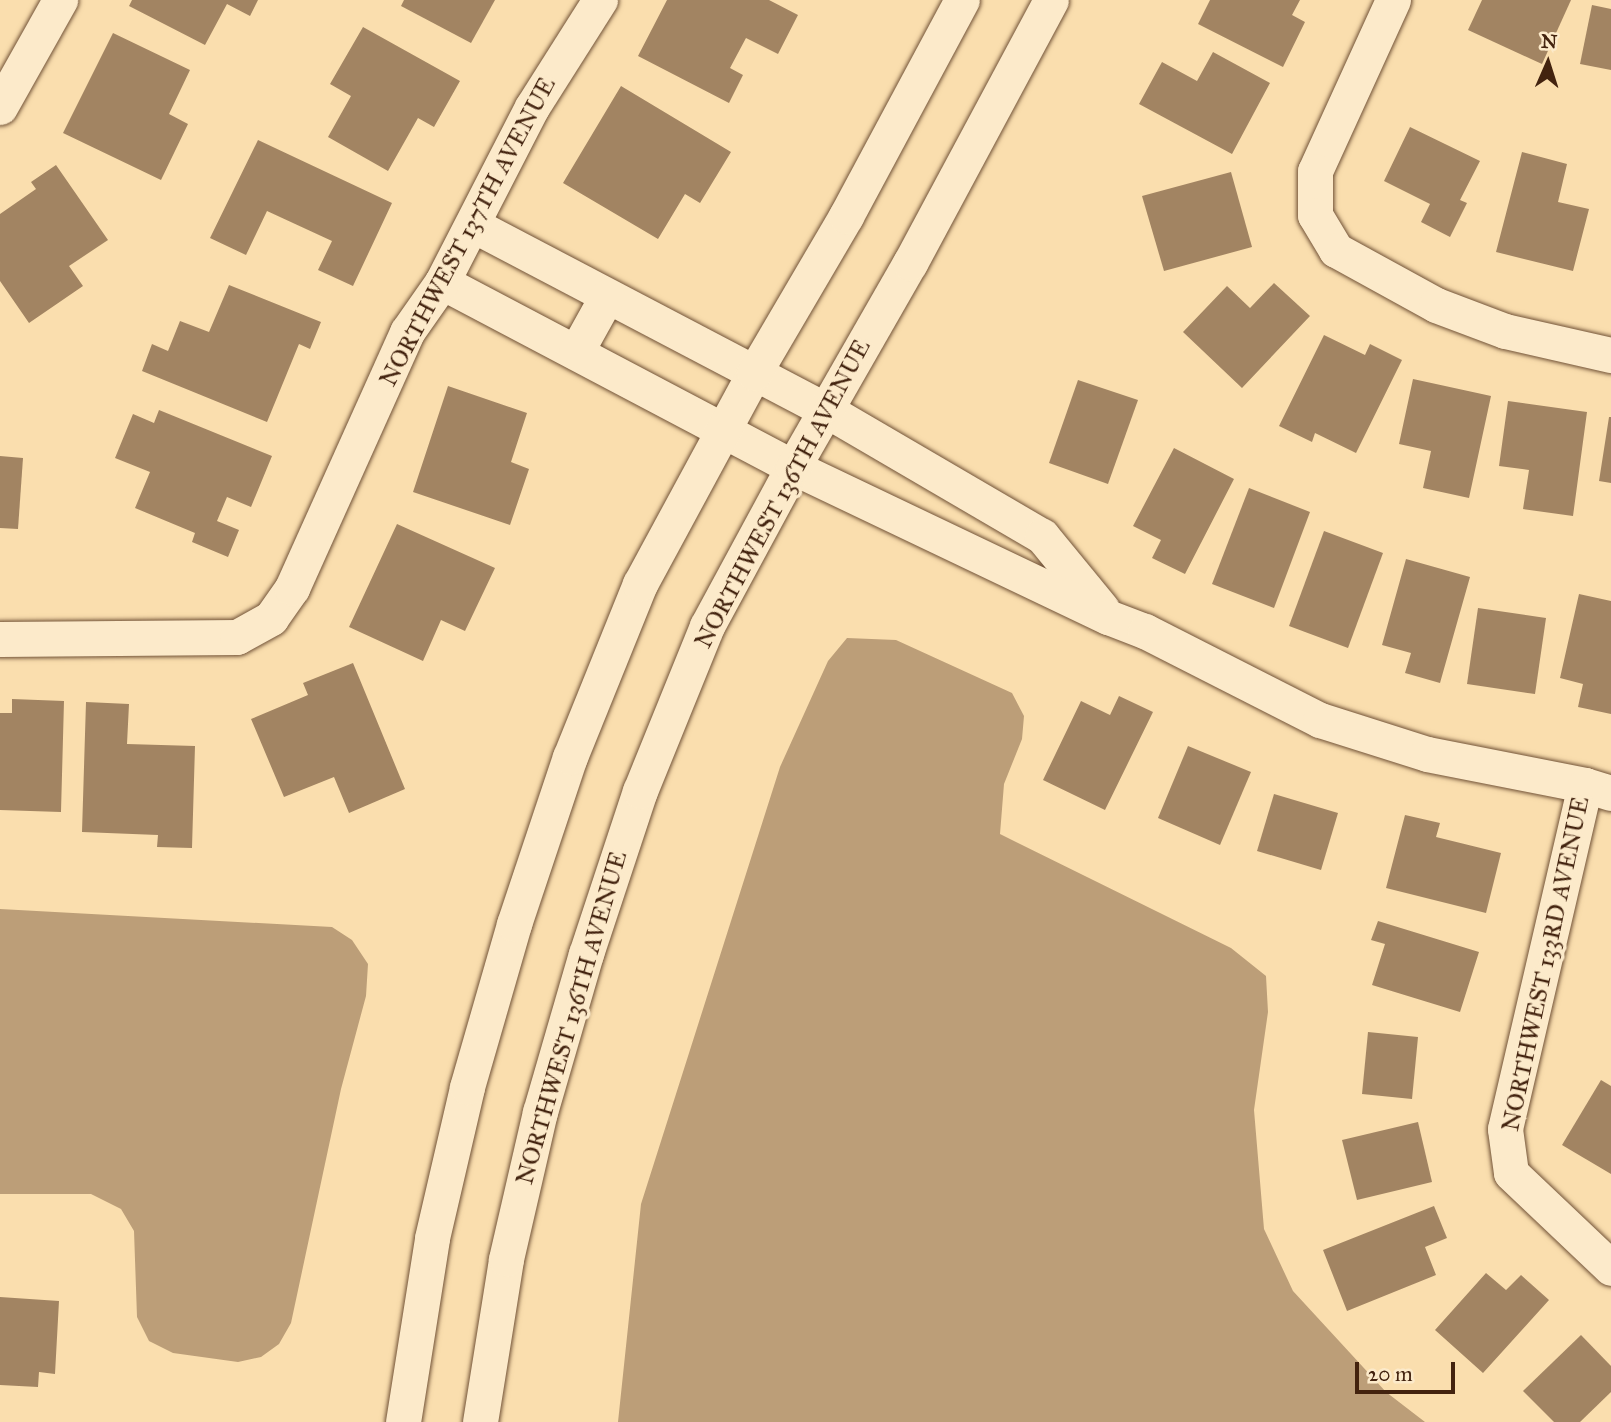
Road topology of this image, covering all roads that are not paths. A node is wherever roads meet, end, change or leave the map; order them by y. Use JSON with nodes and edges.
{"nodes":[{"id":1,"x":60,"y":0,"type":"edge"},
{"id":2,"x":600,"y":0,"type":"edge"},
{"id":3,"x":962,"y":0,"type":"edge"},
{"id":4,"x":1051,"y":0,"type":"edge"},
{"id":5,"x":1393,"y":0,"type":"edge"},
{"id":6,"x":0,"y":107,"type":"edge"},
{"id":7,"x":473,"y":225,"type":"junction"},
{"id":8,"x":442,"y":282,"type":"junction"},
{"id":9,"x":607,"y":296,"type":"junction"},
{"id":10,"x":576,"y":352,"type":"junction"},
{"id":11,"x":1611,"y":355,"type":"edge"},
{"id":12,"x":754,"y":373,"type":"junction"},
{"id":13,"x":826,"y":410,"type":"junction"},
{"id":14,"x":723,"y":430,"type":"junction"},
{"id":15,"x":793,"y":467,"type":"junction"},
{"id":16,"x":1108,"y":617,"type":"junction"},
{"id":17,"x":0,"y":639,"type":"edge"},
{"id":18,"x":1598,"y":789,"type":"edge"},
{"id":19,"x":1611,"y":1268,"type":"edge"},
{"id":20,"x":403,"y":1422,"type":"edge"},
{"id":21,"x":480,"y":1422,"type":"edge"}],
"edges":[{"from":1,"to":6,"type":"street"},
{"from":2,"to":7,"type":"street","name":"NORTHWEST 137TH AVENUE"},
{"from":3,"to":12,"type":"street"},
{"from":4,"to":13,"type":"street","name":"NORTHWEST 136TH AVENUE"},
{"from":5,"to":11,"type":"street"},
{"from":7,"to":8,"type":"street","name":"NORTHWEST 137TH AVENUE"},
{"from":7,"to":9,"type":"street"},
{"from":8,"to":10,"type":"street"},
{"from":8,"to":17,"type":"street","name":"NORTHWEST 137TH AVENUE"},
{"from":9,"to":10,"type":"street"},
{"from":9,"to":12,"type":"street"},
{"from":10,"to":14,"type":"street"},
{"from":12,"to":13,"type":"street"},
{"from":12,"to":14,"type":"street"},
{"from":13,"to":15,"type":"street","name":"NORTHWEST 136TH AVENUE"},
{"from":13,"to":16,"type":"street"},
{"from":14,"to":15,"type":"street"},
{"from":14,"to":20,"type":"street"},
{"from":15,"to":16,"type":"street"},
{"from":15,"to":21,"type":"street","name":"NORTHWEST 136TH AVENUE"},
{"from":16,"to":18,"type":"street"},
{"from":18,"to":19,"type":"street","name":"NORTHWEST 133RD AVENUE"}]}
